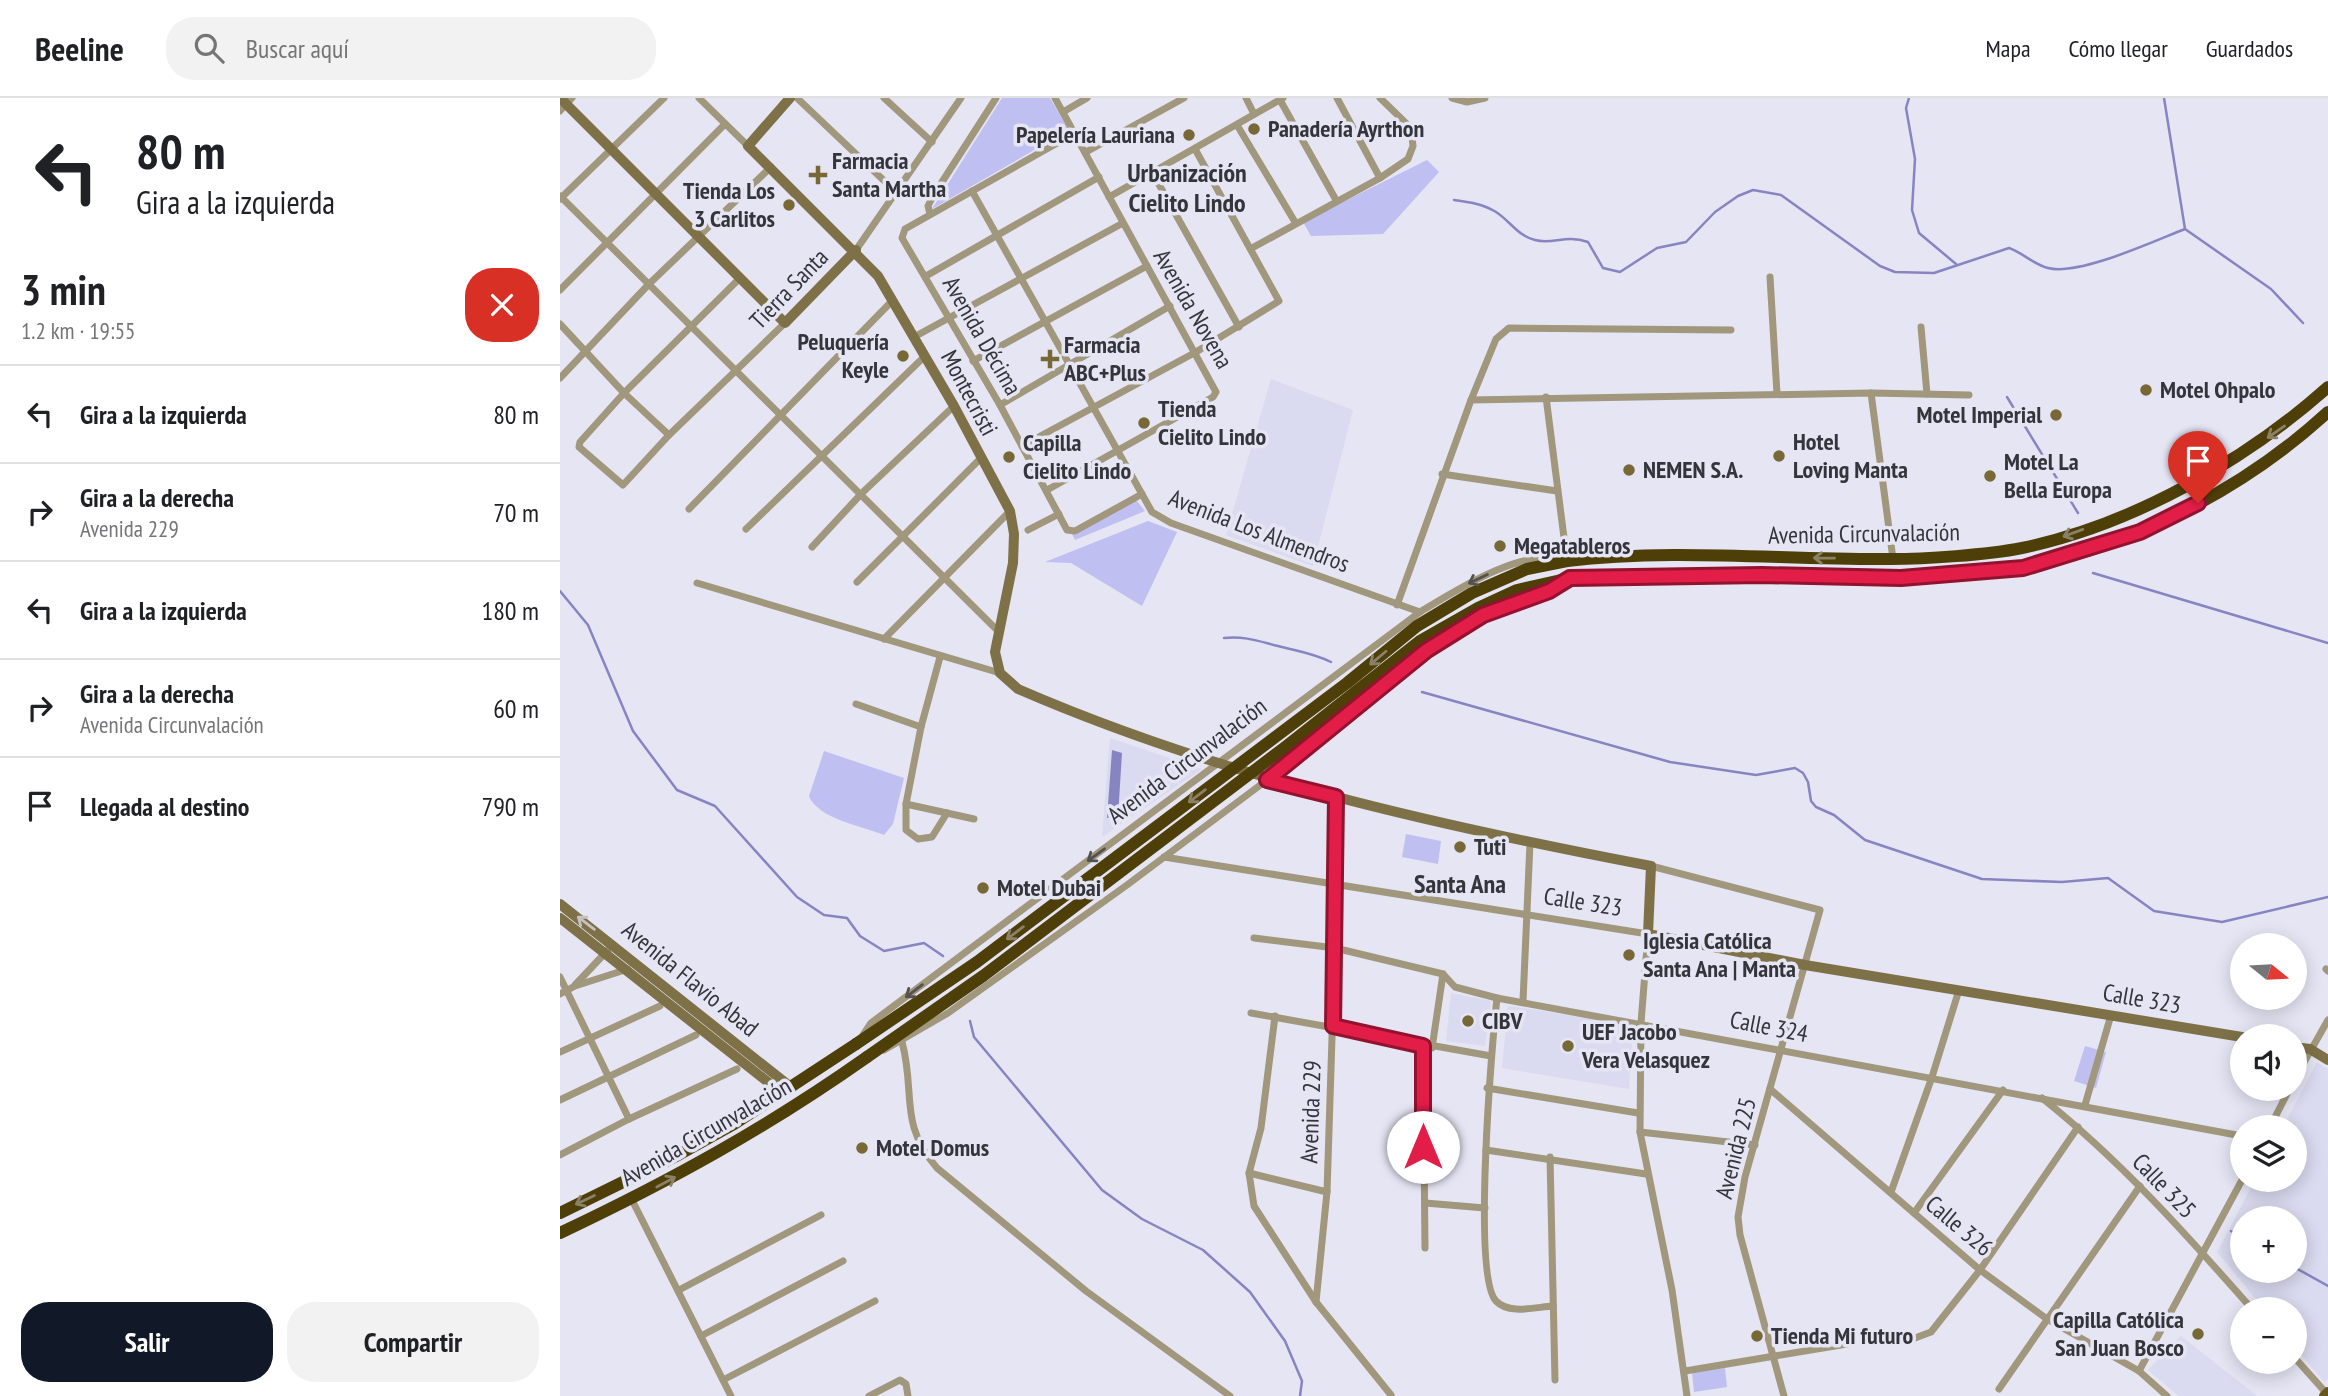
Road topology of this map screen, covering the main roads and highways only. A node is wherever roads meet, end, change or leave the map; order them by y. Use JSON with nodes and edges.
{"nodes":[{"id":1,"x":2328,"y":387,"type":"edge"},
{"id":2,"x":2328,"y":412,"type":"edge"},
{"id":3,"x":1869,"y":559,"type":"junction"},
{"id":4,"x":1870,"y":577,"type":"junction"},
{"id":5,"x":560,"y":1213,"type":"edge"},
{"id":6,"x":561,"y":1229,"type":"edge"}],
"edges":[{"from":1,"to":3,"type":"highway","name":"Avenida Circunvalación","one_way":true},
{"from":2,"to":4,"type":"highway","name":"Avenida Circunvalación"},
{"from":3,"to":4,"type":"highway"},
{"from":3,"to":5,"type":"highway","name":"Avenida Circunvalación","one_way":true,"bridge":true},
{"from":6,"to":4,"type":"highway","name":"Avenida Circunvalación","one_way":true,"bridge":true}]}
